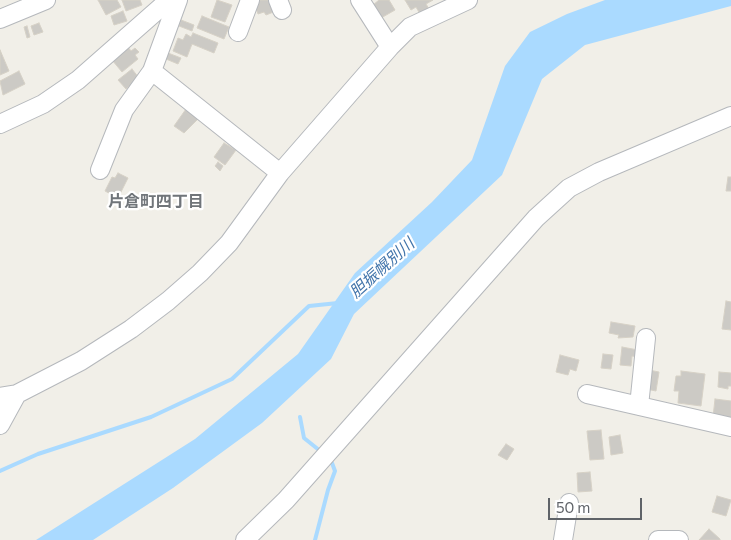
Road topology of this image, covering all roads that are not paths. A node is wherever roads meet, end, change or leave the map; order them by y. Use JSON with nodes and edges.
{"nodes":[{"id":1,"x":46,"y":0,"type":"edge"},
{"id":2,"x":169,"y":0,"type":"edge"},
{"id":3,"x":178,"y":0,"type":"edge"},
{"id":4,"x":250,"y":0,"type":"edge"},
{"id":5,"x":360,"y":0,"type":"edge"},
{"id":6,"x":468,"y":0,"type":"edge"},
{"id":7,"x":1,"y":13,"type":"edge"},
{"id":8,"x":238,"y":32,"type":"dead end"},
{"id":9,"x":390,"y":47,"type":"junction"},
{"id":10,"x":152,"y":71,"type":"junction"},
{"id":11,"x":731,"y":116,"type":"edge"},
{"id":12,"x":0,"y":124,"type":"edge"},
{"id":13,"x":100,"y":170,"type":"dead end"},
{"id":14,"x":280,"y":172,"type":"junction"},
{"id":15,"x":646,"y":338,"type":"dead end"},
{"id":16,"x":588,"y":394,"type":"dead end"},
{"id":17,"x":8,"y":395,"type":"edge"},
{"id":18,"x":639,"y":406,"type":"junction"},
{"id":19,"x":0,"y":426,"type":"edge"},
{"id":20,"x":731,"y":428,"type":"edge"},
{"id":21,"x":569,"y":503,"type":"dead end"},
{"id":22,"x":245,"y":540,"type":"edge"},
{"id":23,"x":563,"y":540,"type":"edge"},
{"id":24,"x":658,"y":540,"type":"edge"},
{"id":25,"x":679,"y":540,"type":"edge"}],
"edges":[{"from":1,"to":7,"type":"street"},
{"from":2,"to":12,"type":"street"},
{"from":3,"to":10,"type":"street"},
{"from":4,"to":8,"type":"street"},
{"from":5,"to":9,"type":"street"},
{"from":6,"to":9,"type":"street"},
{"from":9,"to":14,"type":"street"},
{"from":10,"to":13,"type":"street"},
{"from":10,"to":14,"type":"street"},
{"from":11,"to":22,"type":"street"},
{"from":14,"to":17,"type":"street"},
{"from":15,"to":18,"type":"street"},
{"from":16,"to":18,"type":"street"},
{"from":17,"to":19,"type":"street"},
{"from":18,"to":20,"type":"street"},
{"from":21,"to":23,"type":"street"},
{"from":24,"to":25,"type":"street"}]}
